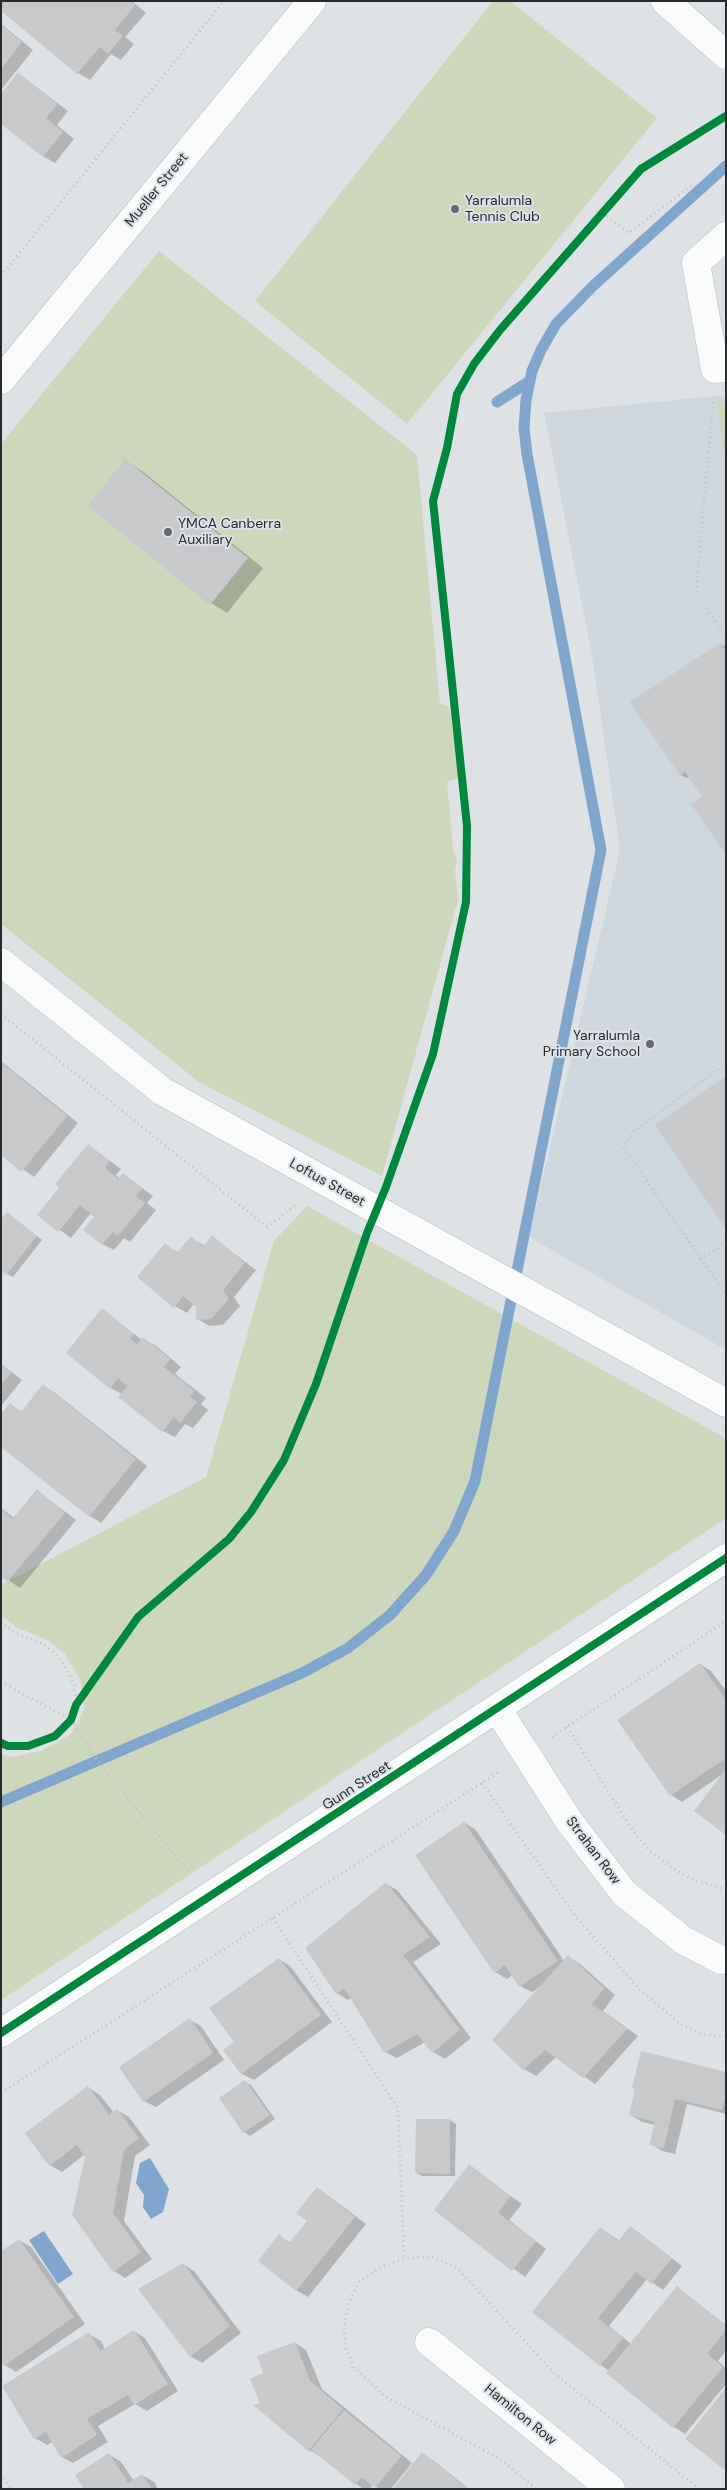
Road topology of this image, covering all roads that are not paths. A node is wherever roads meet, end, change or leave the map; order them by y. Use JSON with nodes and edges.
{"nodes":[{"id":1,"x":312,"y":1,"type":"edge"},
{"id":2,"x":665,"y":1,"type":"edge"},
{"id":3,"x":726,"y":55,"type":"edge"},
{"id":4,"x":726,"y":236,"type":"edge"},
{"id":5,"x":726,"y":368,"type":"edge"},
{"id":6,"x":1,"y":380,"type":"edge"},
{"id":7,"x":1,"y":962,"type":"edge"},
{"id":8,"x":726,"y":1402,"type":"edge"},
{"id":9,"x":726,"y":1558,"type":"edge"},
{"id":10,"x":498,"y":1710,"type":"junction"},
{"id":11,"x":721,"y":1960,"type":"dead end"},
{"id":12,"x":1,"y":2033,"type":"edge"},
{"id":13,"x":430,"y":2342,"type":"dead end"},
{"id":14,"x":612,"y":2489,"type":"edge"}],
"edges":[{"from":1,"to":6,"type":"street","name":"Mueller Street"},
{"from":2,"to":3,"type":"street"},
{"from":4,"to":5,"type":"street"},
{"from":7,"to":8,"type":"street","name":"Loftus Street"},
{"from":9,"to":10,"type":"street","name":"Gunn Street"},
{"from":10,"to":11,"type":"street","name":"Strahan Row"},
{"from":10,"to":12,"type":"street","name":"Gunn Street"},
{"from":13,"to":14,"type":"street","name":"Hamilton Row"}]}
